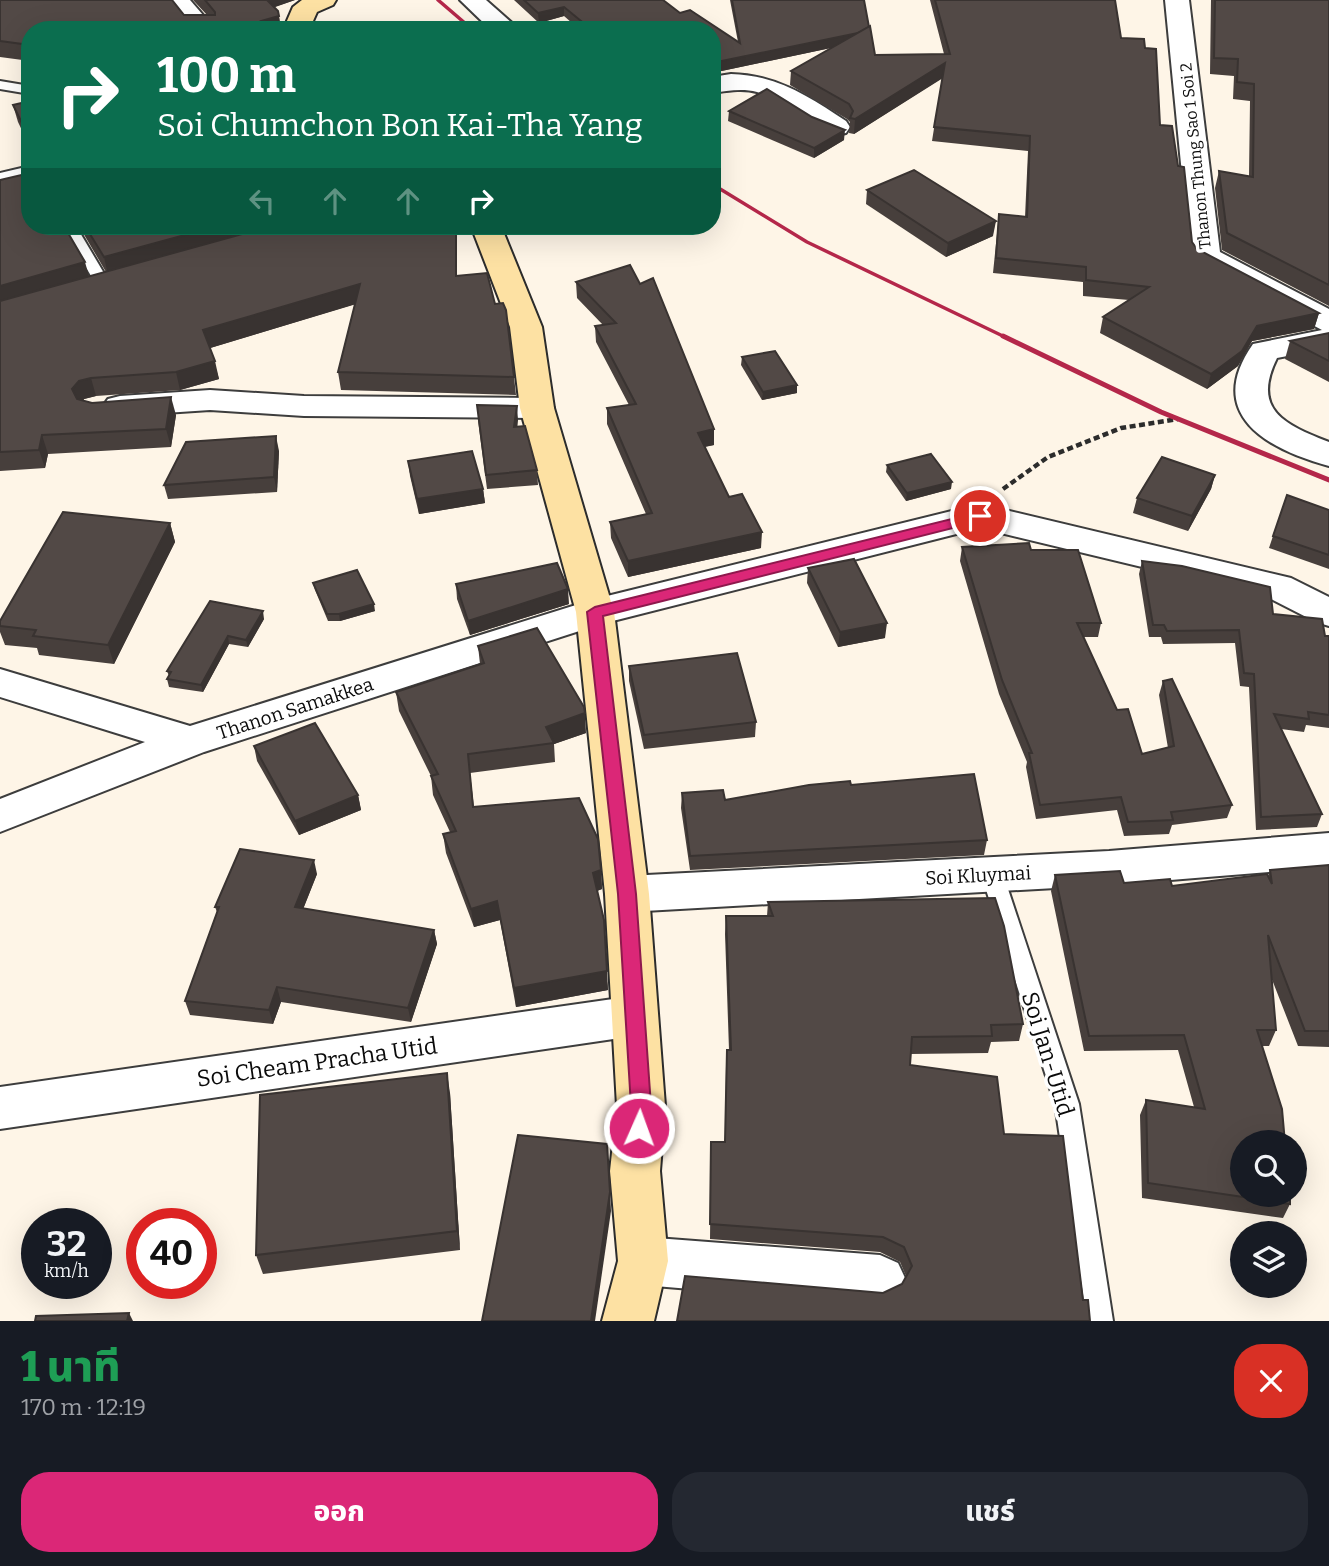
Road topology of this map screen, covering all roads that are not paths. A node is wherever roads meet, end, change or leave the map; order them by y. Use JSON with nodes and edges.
{"nodes":[{"id":1,"x":177,"y":0,"type":"edge"},
{"id":2,"x":472,"y":0,"type":"edge"},
{"id":3,"x":1177,"y":0,"type":"edge"},
{"id":4,"x":315,"y":3,"type":"edge"},
{"id":5,"x":196,"y":21,"type":"edge"},
{"id":6,"x":302,"y":21,"type":"edge"},
{"id":7,"x":495,"y":21,"type":"edge"},
{"id":8,"x":721,"y":84,"type":"edge"},
{"id":9,"x":0,"y":85,"type":"edge"},
{"id":10,"x":21,"y":88,"type":"edge"},
{"id":11,"x":836,"y":127,"type":"edge"},
{"id":12,"x":21,"y":172,"type":"edge"},
{"id":13,"x":0,"y":177,"type":"edge"},
{"id":14,"x":74,"y":235,"type":"edge"},
{"id":15,"x":490,"y":235,"type":"edge"},
{"id":16,"x":103,"y":285,"type":"edge"},
{"id":17,"x":1329,"y":322,"type":"edge"},
{"id":18,"x":1329,"y":338,"type":"edge"},
{"id":19,"x":537,"y":408,"type":"junction"},
{"id":20,"x":97,"y":409,"type":"edge"},
{"id":21,"x":1329,"y":455,"type":"edge"},
{"id":22,"x":595,"y":612,"type":"junction"},
{"id":23,"x":1329,"y":613,"type":"edge"},
{"id":24,"x":0,"y":683,"type":"edge"},
{"id":25,"x":190,"y":741,"type":"junction"},
{"id":26,"x":0,"y":816,"type":"edge"},
{"id":27,"x":1329,"y":850,"type":"edge"},
{"id":28,"x":992,"y":874,"type":"junction"},
{"id":29,"x":627,"y":894,"type":"junction"},
{"id":30,"x":634,"y":1016,"type":"junction"},
{"id":31,"x":0,"y":1108,"type":"edge"},
{"id":32,"x":643,"y":1261,"type":"junction"},
{"id":33,"x":880,"y":1280,"type":"dead end"},
{"id":34,"x":628,"y":1321,"type":"edge"},
{"id":35,"x":1100,"y":1321,"type":"edge"}],
"edges":[{"from":1,"to":5,"type":"street"},
{"from":2,"to":7,"type":"street"},
{"from":3,"to":17,"type":"street","name":"Thanon Thung Sao 1 Soi 2"},
{"from":4,"to":6,"type":"street"},
{"from":8,"to":11,"type":"street"},
{"from":9,"to":10,"type":"lane"},
{"from":12,"to":13,"type":"lane"},
{"from":14,"to":16,"type":"lane"},
{"from":15,"to":19,"type":"street"},
{"from":18,"to":21,"type":"street"},
{"from":19,"to":20,"type":"street"},
{"from":19,"to":22,"type":"street"},
{"from":22,"to":23,"type":"street","name":"Thanon Samakkea"},
{"from":22,"to":25,"type":"street","name":"Thanon Samakkea"},
{"from":22,"to":29,"type":"street"},
{"from":24,"to":25,"type":"street"},
{"from":25,"to":26,"type":"street","name":"Thanon Samakkea"},
{"from":27,"to":28,"type":"street","name":"Soi Kluymai"},
{"from":28,"to":29,"type":"street","name":"Soi Kluymai"},
{"from":28,"to":35,"type":"lane","name":"Soi Jan-Utid"},
{"from":29,"to":30,"type":"street"},
{"from":30,"to":31,"type":"street","name":"Soi Cheam Pracha Utid"},
{"from":30,"to":32,"type":"street"},
{"from":32,"to":33,"type":"street"},
{"from":32,"to":34,"type":"street"}]}
